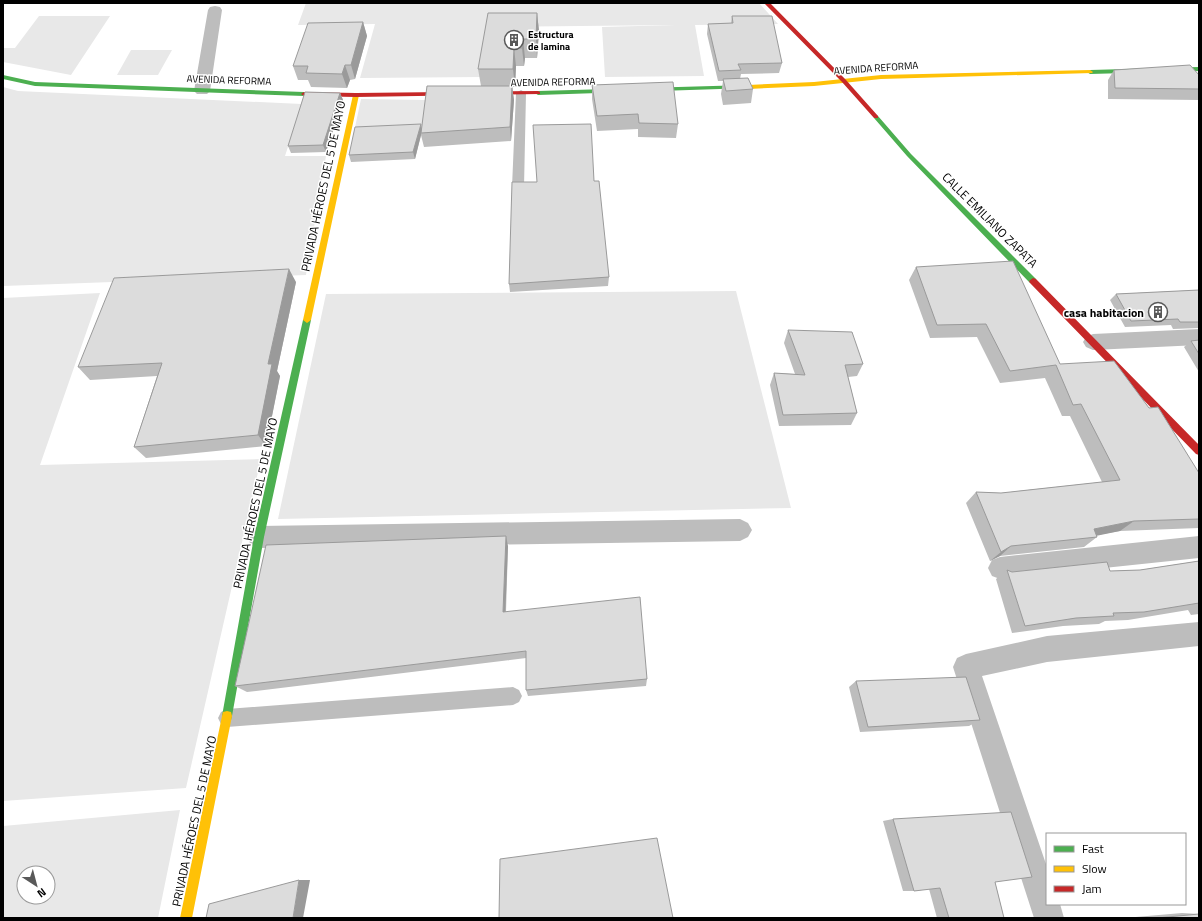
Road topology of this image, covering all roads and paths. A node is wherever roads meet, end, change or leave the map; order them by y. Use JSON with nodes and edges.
{"nodes":[{"id":1,"x":767,"y":3,"type":"edge"},
{"id":2,"x":215,"y":10,"type":"dead end"},
{"id":3,"x":1199,"y":69,"type":"edge"},
{"id":4,"x":3,"y":77,"type":"edge"},
{"id":5,"x":844,"y":81,"type":"junction"},
{"id":6,"x":202,"y":90,"type":"junction"},
{"id":7,"x":522,"y":93,"type":"junction"},
{"id":8,"x":356,"y":95,"type":"junction"},
{"id":9,"x":518,"y":187,"type":"edge"},
{"id":10,"x":1199,"y":337,"type":"edge"},
{"id":11,"x":1093,"y":342,"type":"junction"},
{"id":12,"x":1199,"y":451,"type":"edge"},
{"id":13,"x":740,"y":530,"type":"dead end"},
{"id":14,"x":259,"y":537,"type":"junction"},
{"id":15,"x":1199,"y":547,"type":"edge"},
{"id":16,"x":1000,"y":568,"type":"dead end"},
{"id":17,"x":1199,"y":634,"type":"edge"},
{"id":18,"x":513,"y":696,"type":"dead end"},
{"id":19,"x":227,"y":718,"type":"junction"},
{"id":20,"x":186,"y":918,"type":"edge"},
{"id":21,"x":1049,"y":918,"type":"edge"}],
"edges":[{"from":1,"to":5,"type":"street","name":"CALLE EMILIANO ZAPATA"},
{"from":2,"to":6,"type":"street"},
{"from":3,"to":5,"type":"street","name":"AVENIDA REFORMA"},
{"from":4,"to":6,"type":"street","name":"AVENIDA REFORMA"},
{"from":5,"to":7,"type":"street","name":"AVENIDA REFORMA"},
{"from":5,"to":11,"type":"street","name":"CALLE EMILIANO ZAPATA"},
{"from":6,"to":8,"type":"street","name":"AVENIDA REFORMA"},
{"from":7,"to":8,"type":"street","name":"AVENIDA REFORMA"},
{"from":7,"to":9,"type":"lane"},
{"from":8,"to":14,"type":"street","name":"PRIVADA HÉROES DEL 5 DE MAYO"},
{"from":10,"to":11,"type":"street"},
{"from":11,"to":12,"type":"street","name":"CALLE EMILIANO ZAPATA"},
{"from":13,"to":14,"type":"street"},
{"from":14,"to":19,"type":"street","name":"PRIVADA HÉROES DEL 5 DE MAYO"},
{"from":15,"to":16,"type":"street"},
{"from":17,"to":21,"type":"street"},
{"from":18,"to":19,"type":"lane"},
{"from":19,"to":20,"type":"street","name":"PRIVADA HÉROES DEL 5 DE MAYO"}]}
